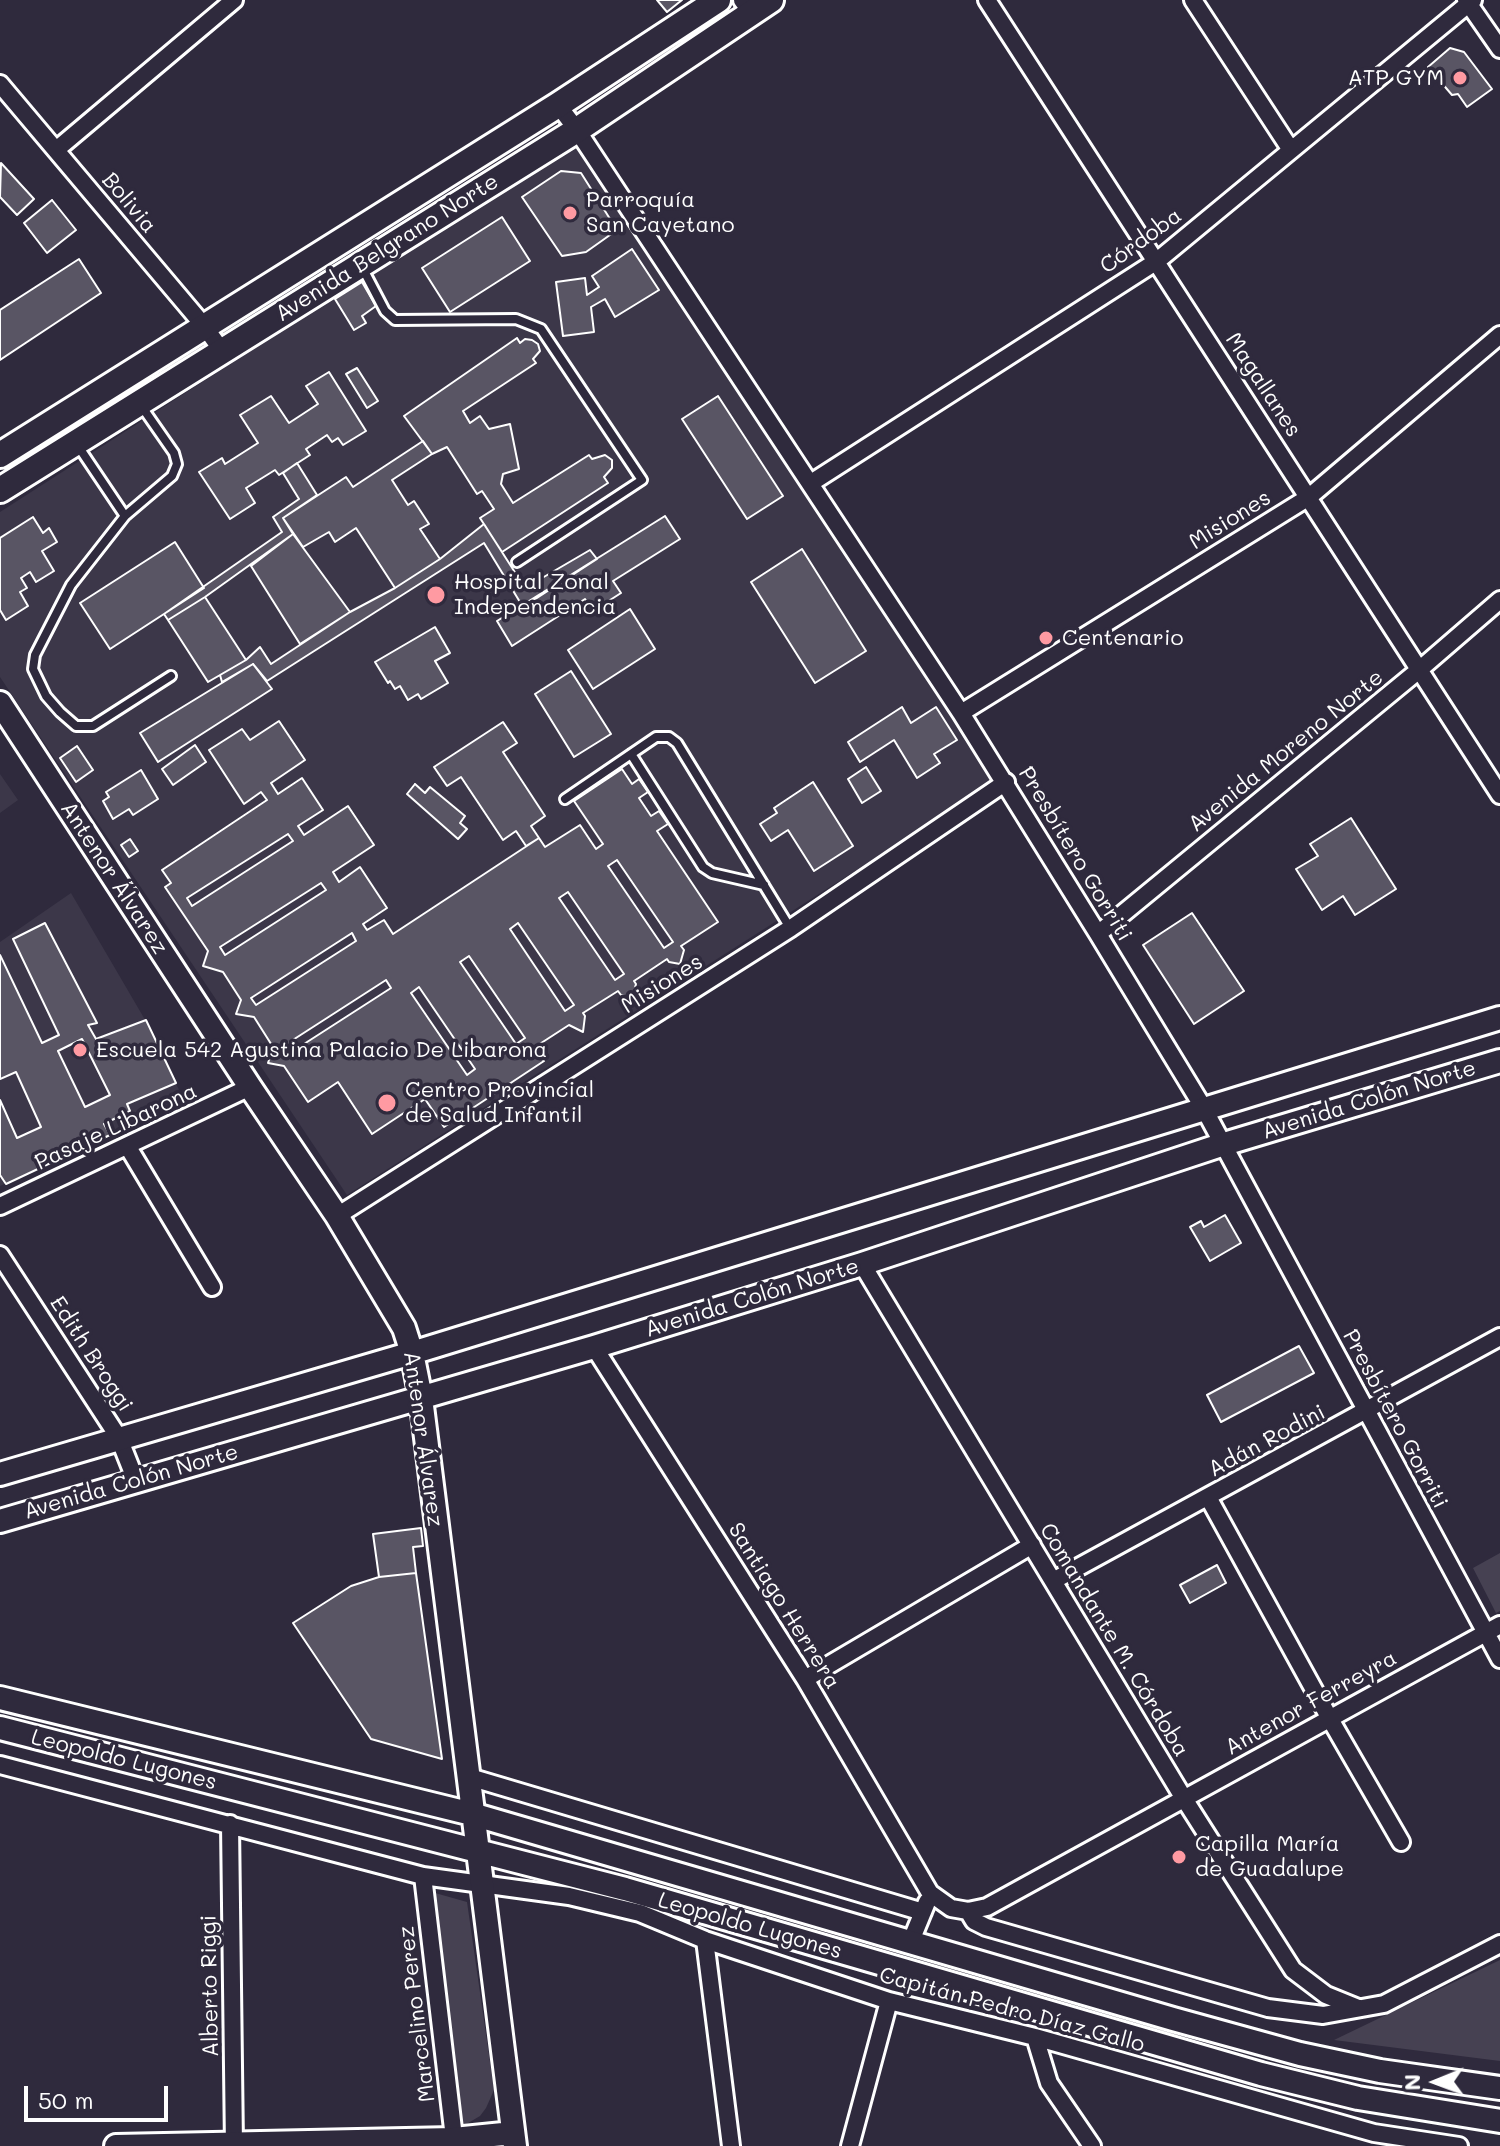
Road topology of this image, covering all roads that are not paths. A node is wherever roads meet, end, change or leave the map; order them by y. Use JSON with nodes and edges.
{"nodes":[{"id":1,"x":234,"y":0,"type":"edge"},
{"id":2,"x":718,"y":0,"type":"edge"},
{"id":3,"x":987,"y":0,"type":"edge"},
{"id":4,"x":1193,"y":0,"type":"edge"},
{"id":5,"x":1469,"y":1,"type":"edge"},
{"id":6,"x":755,"y":4,"type":"edge"},
{"id":7,"x":1500,"y":49,"type":"edge"},
{"id":8,"x":0,"y":84,"type":"edge"},
{"id":9,"x":558,"y":105,"type":"junction"},
{"id":10,"x":577,"y":130,"type":"junction"},
{"id":11,"x":56,"y":150,"type":"junction"},
{"id":12,"x":1291,"y":150,"type":"junction"},
{"id":13,"x":1157,"y":261,"type":"junction"},
{"id":14,"x":361,"y":264,"type":"junction"},
{"id":15,"x":205,"y":327,"type":"junction"},
{"id":16,"x":1500,"y":335,"type":"edge"},
{"id":17,"x":222,"y":351,"type":"junction"},
{"id":18,"x":139,"y":403,"type":"junction"},
{"id":19,"x":76,"y":443,"type":"junction"},
{"id":20,"x":0,"y":455,"type":"edge"},
{"id":21,"x":811,"y":483,"type":"junction"},
{"id":22,"x":0,"y":490,"type":"edge"},
{"id":23,"x":1309,"y":497,"type":"junction"},
{"id":24,"x":125,"y":516,"type":"junction"},
{"id":25,"x":517,"y":562,"type":"dead end"},
{"id":26,"x":1500,"y":600,"type":"edge"},
{"id":27,"x":1419,"y":670,"type":"junction"},
{"id":28,"x":171,"y":676,"type":"dead end"},
{"id":29,"x":0,"y":703,"type":"edge"},
{"id":30,"x":961,"y":713,"type":"junction"},
{"id":31,"x":631,"y":754,"type":"junction"},
{"id":32,"x":1006,"y":782,"type":"junction"},
{"id":33,"x":1500,"y":795,"type":"edge"},
{"id":34,"x":565,"y":799,"type":"dead end"},
{"id":35,"x":764,"y":885,"type":"junction"},
{"id":36,"x":791,"y":928,"type":"junction"},
{"id":37,"x":1098,"y":934,"type":"junction"},
{"id":38,"x":1500,"y":1018,"type":"edge"},
{"id":39,"x":1500,"y":1061,"type":"edge"},
{"id":40,"x":250,"y":1087,"type":"junction"},
{"id":41,"x":1203,"y":1107,"type":"junction"},
{"id":42,"x":1221,"y":1145,"type":"junction"},
{"id":43,"x":128,"y":1147,"type":"junction"},
{"id":44,"x":0,"y":1206,"type":"edge"},
{"id":45,"x":337,"y":1216,"type":"junction"},
{"id":46,"x":0,"y":1255,"type":"edge"},
{"id":47,"x":862,"y":1264,"type":"junction"},
{"id":48,"x":212,"y":1287,"type":"dead end"},
{"id":49,"x":1500,"y":1337,"type":"edge"},
{"id":50,"x":594,"y":1347,"type":"junction"},
{"id":51,"x":412,"y":1353,"type":"junction"},
{"id":52,"x":421,"y":1398,"type":"junction"},
{"id":53,"x":1367,"y":1412,"type":"junction"},
{"id":54,"x":119,"y":1438,"type":"junction"},
{"id":55,"x":0,"y":1474,"type":"edge"},
{"id":56,"x":136,"y":1481,"type":"junction"},
{"id":57,"x":1208,"y":1497,"type":"junction"},
{"id":58,"x":0,"y":1521,"type":"edge"},
{"id":59,"x":1032,"y":1545,"type":"junction"},
{"id":60,"x":1053,"y":1581,"type":"junction"},
{"id":61,"x":1500,"y":1625,"type":"edge"},
{"id":62,"x":1484,"y":1633,"type":"junction"},
{"id":63,"x":1500,"y":1659,"type":"edge"},
{"id":64,"x":805,"y":1679,"type":"junction"},
{"id":65,"x":0,"y":1698,"type":"edge"},
{"id":66,"x":1330,"y":1719,"type":"junction"},
{"id":67,"x":0,"y":1728,"type":"edge"},
{"id":68,"x":0,"y":1765,"type":"edge"},
{"id":69,"x":466,"y":1776,"type":"junction"},
{"id":70,"x":1183,"y":1797,"type":"junction"},
{"id":71,"x":472,"y":1814,"type":"junction"},
{"id":72,"x":230,"y":1824,"type":"junction"},
{"id":73,"x":1401,"y":1842,"type":"dead end"},
{"id":74,"x":477,"y":1850,"type":"junction"},
{"id":75,"x":423,"y":1876,"type":"junction"},
{"id":76,"x":482,"y":1885,"type":"junction"},
{"id":77,"x":930,"y":1893,"type":"junction"},
{"id":78,"x":968,"y":1911,"type":"junction"},
{"id":79,"x":923,"y":1912,"type":"junction"},
{"id":80,"x":705,"y":1940,"type":"junction"},
{"id":81,"x":911,"y":1941,"type":"junction"},
{"id":82,"x":1500,"y":1944,"type":"edge"},
{"id":83,"x":889,"y":2001,"type":"junction"},
{"id":84,"x":1358,"y":2008,"type":"junction"},
{"id":85,"x":1035,"y":2037,"type":"junction"},
{"id":86,"x":1500,"y":2088,"type":"edge"},
{"id":87,"x":1500,"y":2121,"type":"edge"},
{"id":88,"x":514,"y":2140,"type":"edge"},
{"id":89,"x":454,"y":2143,"type":"edge"},
{"id":90,"x":1411,"y":2143,"type":"edge"},
{"id":91,"x":234,"y":2145,"type":"edge"},
{"id":92,"x":116,"y":2146,"type":"edge"},
{"id":93,"x":731,"y":2146,"type":"edge"},
{"id":94,"x":850,"y":2146,"type":"edge"},
{"id":95,"x":1092,"y":2146,"type":"edge"},
{"id":96,"x":1459,"y":2146,"type":"edge"}],
"edges":[{"from":1,"to":11,"type":"street"},
{"from":2,"to":9,"type":"main road","name":"Avenida Belgrano Norte"},
{"from":3,"to":13,"type":"street","name":"Magallanes"},
{"from":4,"to":12,"type":"street"},
{"from":5,"to":7,"type":"street"},
{"from":5,"to":12,"type":"street","name":"Córdoba"},
{"from":6,"to":10,"type":"main road","name":"Avenida Belgrano Norte"},
{"from":8,"to":11,"type":"street","name":"Bolivia"},
{"from":9,"to":10,"type":"street","name":"Presbítero Gorriti"},
{"from":9,"to":15,"type":"main road","name":"Avenida Belgrano Norte"},
{"from":10,"to":14,"type":"main road","name":"Avenida Belgrano Norte"},
{"from":10,"to":21,"type":"street","name":"Presbítero Gorriti"},
{"from":11,"to":15,"type":"street","name":"Bolivia"},
{"from":12,"to":13,"type":"street","name":"Córdoba"},
{"from":13,"to":21,"type":"street","name":"Córdoba"},
{"from":13,"to":23,"type":"street","name":"Magallanes"},
{"from":14,"to":17,"type":"main road","name":"Avenida Belgrano Norte"},
{"from":14,"to":25,"type":"lane"},
{"from":15,"to":17,"type":"street","name":"Bolivia"},
{"from":15,"to":20,"type":"main road","name":"Avenida Belgrano Norte"},
{"from":16,"to":23,"type":"street","name":"Misiones"},
{"from":17,"to":18,"type":"main road","name":"Avenida Belgrano Norte"},
{"from":18,"to":19,"type":"main road","name":"Avenida Belgrano Norte"},
{"from":18,"to":24,"type":"lane"},
{"from":19,"to":22,"type":"main road","name":"Avenida Belgrano Norte"},
{"from":19,"to":24,"type":"lane"},
{"from":21,"to":30,"type":"street","name":"Presbítero Gorriti"},
{"from":23,"to":27,"type":"street","name":"Magallanes"},
{"from":23,"to":30,"type":"street","name":"Misiones"},
{"from":24,"to":28,"type":"lane"},
{"from":26,"to":27,"type":"street","name":"Avenida Moreno Norte"},
{"from":27,"to":33,"type":"street","name":"Magallanes"},
{"from":27,"to":37,"type":"street","name":"Avenida Moreno Norte"},
{"from":29,"to":40,"type":"main road","name":"Antenor Álvarez"},
{"from":30,"to":32,"type":"street","name":"Presbítero Gorriti"},
{"from":31,"to":34,"type":"lane"},
{"from":31,"to":35,"type":"lane"},
{"from":31,"to":35,"type":"lane"},
{"from":32,"to":36,"type":"street","name":"Misiones"},
{"from":32,"to":37,"type":"street","name":"Presbítero Gorriti"},
{"from":35,"to":36,"type":"lane"},
{"from":36,"to":45,"type":"street","name":"Misiones"},
{"from":37,"to":41,"type":"street","name":"Presbítero Gorriti"},
{"from":38,"to":41,"type":"main road","name":"Avenida Colón Norte"},
{"from":39,"to":42,"type":"main road","name":"Avenida Colón Norte"},
{"from":40,"to":43,"type":"street","name":"Pasaje Libarona"},
{"from":40,"to":45,"type":"main road","name":"Antenor Álvarez"},
{"from":41,"to":42,"type":"street","name":"Presbítero Gorriti"},
{"from":41,"to":51,"type":"main road","name":"Avenida Colón Norte"},
{"from":42,"to":47,"type":"main road","name":"Avenida Colón Norte"},
{"from":42,"to":53,"type":"street","name":"Presbítero Gorriti"},
{"from":43,"to":44,"type":"street","name":"Pasaje Libarona"},
{"from":43,"to":48,"type":"street"},
{"from":45,"to":51,"type":"main road","name":"Antenor Álvarez"},
{"from":46,"to":54,"type":"street","name":"Edith Broggi"},
{"from":47,"to":50,"type":"main road","name":"Avenida Colón Norte"},
{"from":47,"to":59,"type":"street","name":"Comandante M. Córdoba"},
{"from":49,"to":53,"type":"street","name":"Adán Rodini"},
{"from":50,"to":52,"type":"main road","name":"Avenida Colón Norte"},
{"from":50,"to":64,"type":"street","name":"Santiago Herrera"},
{"from":51,"to":52,"type":"main road","name":"Antenor Álvarez"},
{"from":51,"to":54,"type":"main road","name":"Avenida Colón Norte"},
{"from":52,"to":56,"type":"main road","name":"Avenida Colón Norte"},
{"from":52,"to":69,"type":"main road","name":"Antenor Álvarez"},
{"from":53,"to":57,"type":"street","name":"Adán Rodini"},
{"from":53,"to":62,"type":"street","name":"Presbítero Gorriti"},
{"from":54,"to":55,"type":"main road","name":"Avenida Colón Norte"},
{"from":54,"to":56,"type":"street","name":"Edith Broggi"},
{"from":56,"to":58,"type":"main road","name":"Avenida Colón Norte"},
{"from":57,"to":60,"type":"street","name":"Adán Rodini"},
{"from":57,"to":66,"type":"street"},
{"from":59,"to":60,"type":"street","name":"Comandante M. Córdoba"},
{"from":59,"to":64,"type":"street"},
{"from":60,"to":70,"type":"street","name":"Comandante M. Córdoba"},
{"from":61,"to":62,"type":"street","name":"Antenor Ferreyra"},
{"from":62,"to":63,"type":"street","name":"Presbítero Gorriti"},
{"from":62,"to":66,"type":"street","name":"Antenor Ferreyra"},
{"from":64,"to":77,"type":"street","name":"Santiago Herrera"},
{"from":65,"to":71,"type":"main road","name":"Leopoldo Lugones"},
{"from":66,"to":70,"type":"street","name":"Antenor Ferreyra"},
{"from":66,"to":73,"type":"street"},
{"from":67,"to":74,"type":"main road","name":"Leopoldo Lugones"},
{"from":68,"to":72,"type":"street","name":"Capitán Pedro Díaz Gallo"},
{"from":69,"to":71,"type":"main road","name":"Antenor Álvarez"},
{"from":69,"to":79,"type":"street"},
{"from":70,"to":78,"type":"street","name":"Antenor Ferreyra"},
{"from":70,"to":84,"type":"street","name":"Comandante M. Córdoba"},
{"from":71,"to":74,"type":"main road","name":"Antenor Álvarez"},
{"from":71,"to":81,"type":"main road","name":"Leopoldo Lugones"},
{"from":72,"to":75,"type":"street","name":"Capitán Pedro Díaz Gallo"},
{"from":72,"to":91,"type":"street","name":"Alberto Riggi"},
{"from":74,"to":76,"type":"main road","name":"Antenor Álvarez"},
{"from":74,"to":87,"type":"main road","name":"Leopoldo Lugones"},
{"from":75,"to":76,"type":"street","name":"Capitán Pedro Díaz Gallo"},
{"from":75,"to":89,"type":"street","name":"Marcelino Perez"},
{"from":76,"to":80,"type":"street","name":"Capitán Pedro Díaz Gallo"},
{"from":76,"to":88,"type":"main road","name":"Antenor Álvarez"},
{"from":77,"to":78,"type":"street"},
{"from":77,"to":79,"type":"street"},
{"from":78,"to":84,"type":"street"},
{"from":79,"to":81,"type":"street"},
{"from":80,"to":83,"type":"street","name":"Capitán Pedro Díaz Gallo"},
{"from":80,"to":93,"type":"street"},
{"from":81,"to":86,"type":"main road","name":"Leopoldo Lugones"},
{"from":82,"to":84,"type":"street"},
{"from":83,"to":85,"type":"street","name":"Capitán Pedro Díaz Gallo"},
{"from":83,"to":94,"type":"street"},
{"from":85,"to":90,"type":"street","name":"Capitán Pedro Díaz Gallo"},
{"from":85,"to":95,"type":"street"},
{"from":88,"to":89,"type":"main road"},
{"from":89,"to":91,"type":"main road"},
{"from":90,"to":96,"type":"street","name":"Capitán Pedro Díaz Gallo"},
{"from":91,"to":92,"type":"main road"}]}
